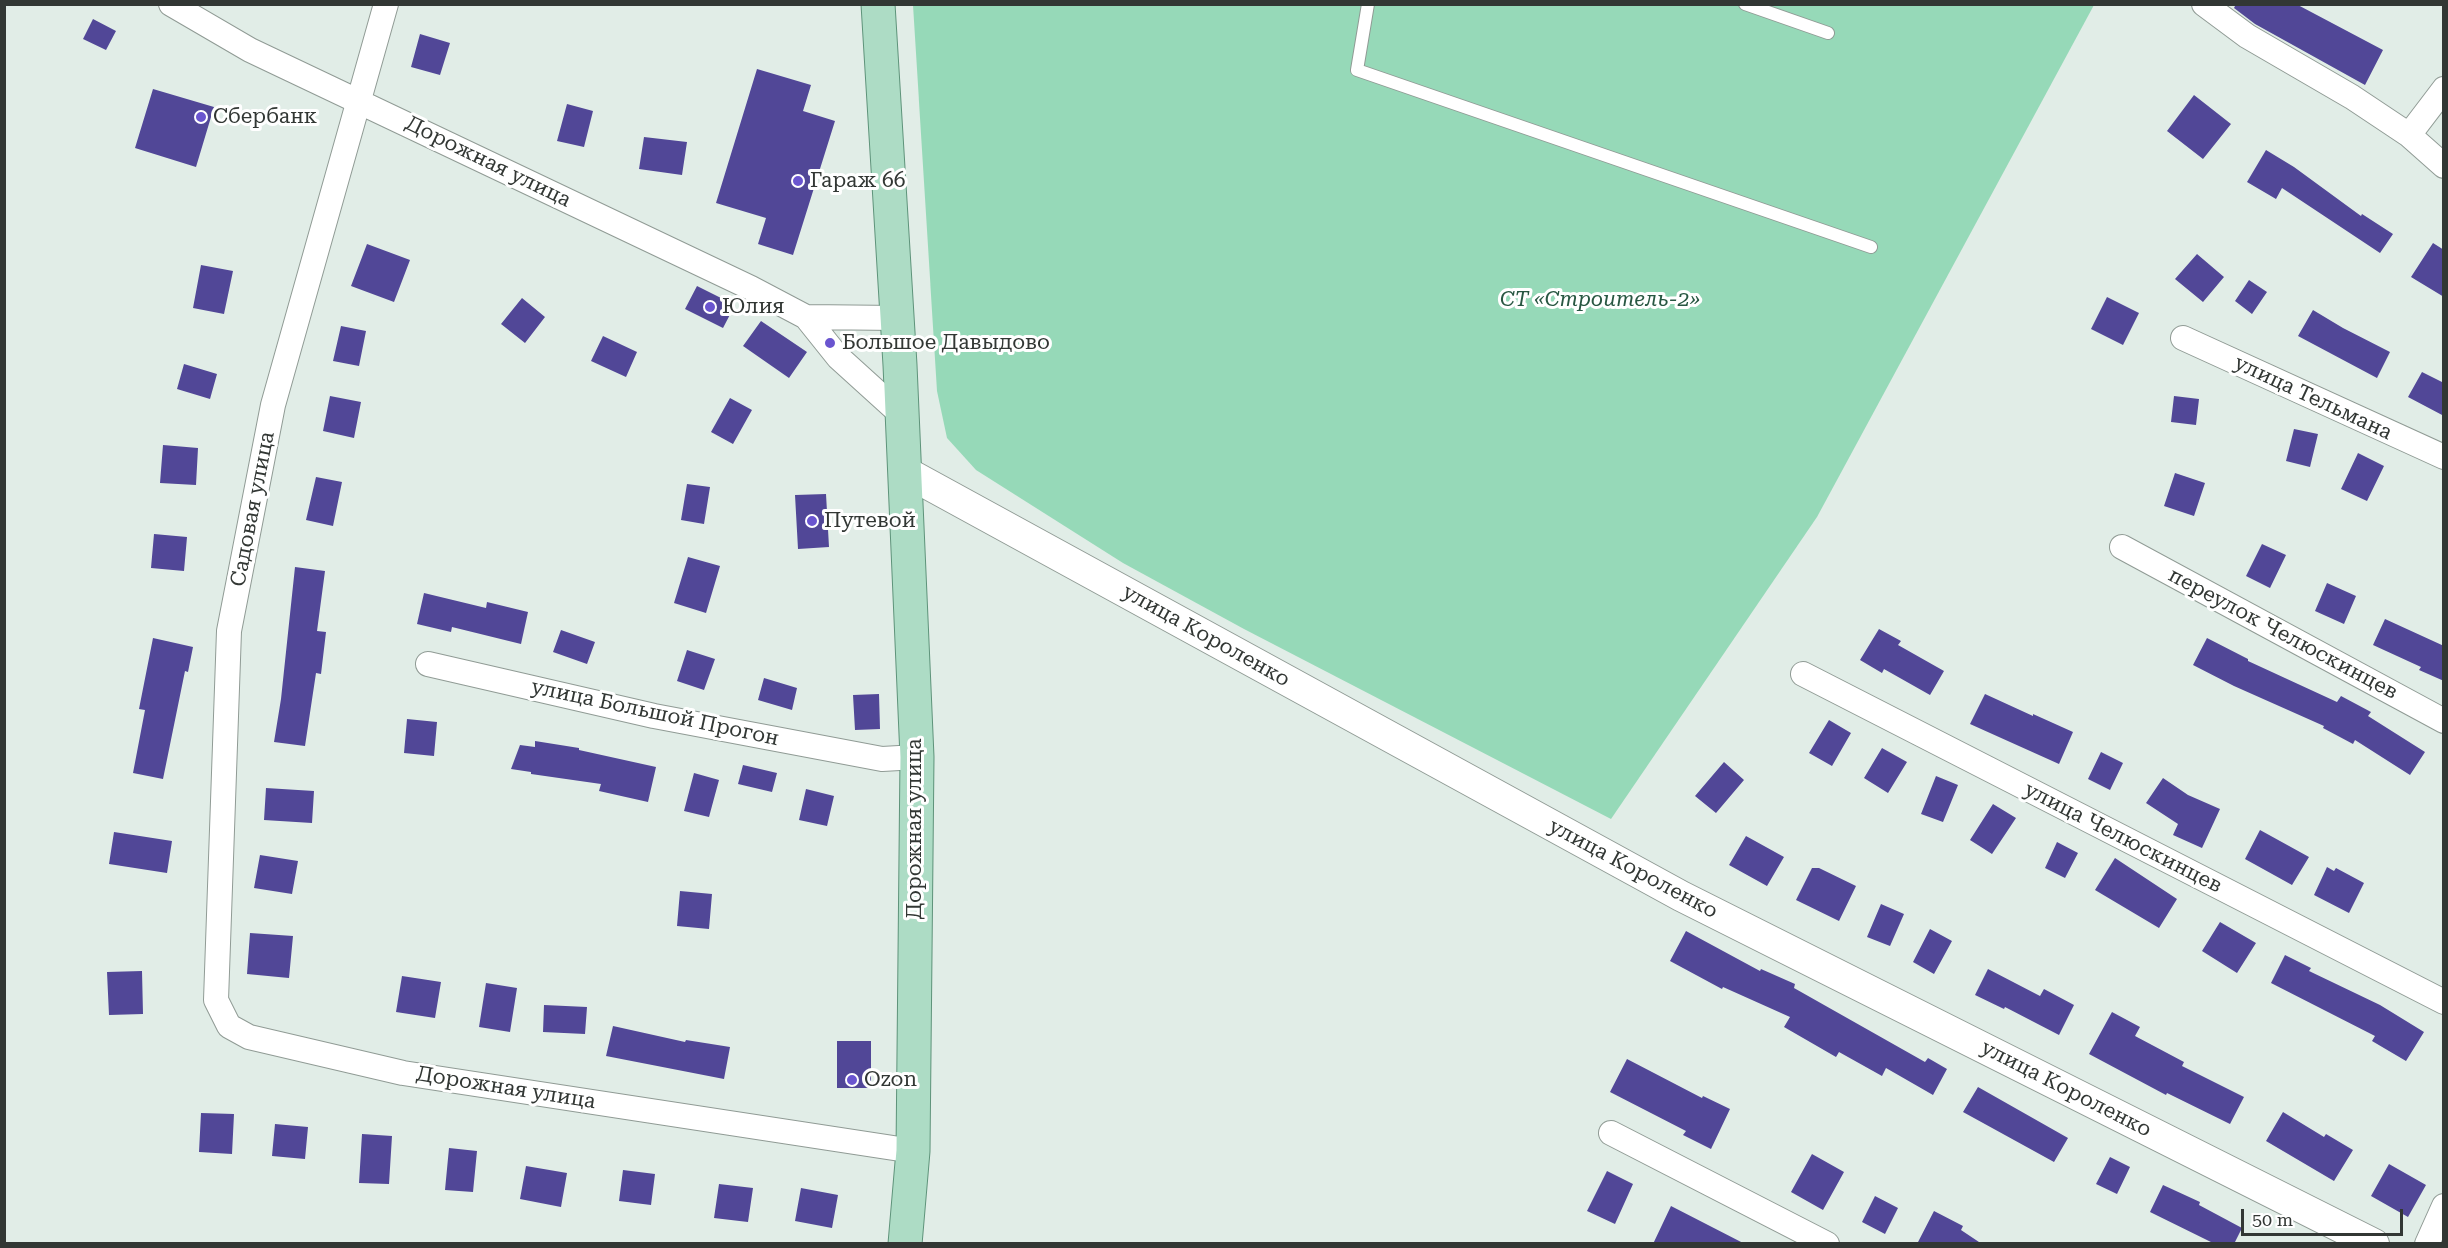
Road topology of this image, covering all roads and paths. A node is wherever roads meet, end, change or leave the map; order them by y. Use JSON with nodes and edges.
{"nodes":[{"id":1,"x":171,"y":4,"type":"edge"},
{"id":2,"x":386,"y":4,"type":"edge"},
{"id":3,"x":878,"y":4,"type":"edge"},
{"id":4,"x":1368,"y":4,"type":"edge"},
{"id":5,"x":1745,"y":4,"type":"edge"},
{"id":6,"x":2204,"y":4,"type":"edge"},
{"id":7,"x":1827,"y":33,"type":"dead end"},
{"id":8,"x":2444,"y":89,"type":"edge"},
{"id":9,"x":358,"y":99,"type":"junction"},
{"id":10,"x":2409,"y":135,"type":"junction"},
{"id":11,"x":2444,"y":166,"type":"edge"},
{"id":12,"x":1871,"y":247,"type":"dead end"},
{"id":13,"x":806,"y":317,"type":"junction"},
{"id":14,"x":897,"y":318,"type":"junction"},
{"id":15,"x":2182,"y":338,"type":"dead end"},
{"id":16,"x":902,"y":415,"type":"junction"},
{"id":17,"x":2444,"y":457,"type":"edge"},
{"id":18,"x":904,"y":471,"type":"junction"},
{"id":19,"x":2122,"y":547,"type":"dead end"},
{"id":20,"x":428,"y":664,"type":"dead end"},
{"id":21,"x":1803,"y":674,"type":"dead end"},
{"id":22,"x":2444,"y":721,"type":"edge"},
{"id":23,"x":917,"y":757,"type":"junction"},
{"id":24,"x":2444,"y":1002,"type":"edge"},
{"id":25,"x":229,"y":1026,"type":"joint"},
{"id":26,"x":1611,"y":1133,"type":"dead end"},
{"id":27,"x":912,"y":1151,"type":"junction"},
{"id":28,"x":2444,"y":1206,"type":"edge"},
{"id":29,"x":905,"y":1244,"type":"edge"},
{"id":30,"x":1827,"y":1244,"type":"edge"},
{"id":31,"x":2374,"y":1244,"type":"edge"},
{"id":32,"x":2427,"y":1244,"type":"edge"}],
"edges":[{"from":1,"to":9,"type":"street","name":"Дорожная улица"},
{"from":2,"to":9,"type":"street","name":"Садовая улица"},
{"from":3,"to":14,"type":"main road","name":"Дорожная улица"},
{"from":4,"to":12,"type":"lane"},
{"from":5,"to":7,"type":"lane"},
{"from":6,"to":10,"type":"street"},
{"from":8,"to":10,"type":"street"},
{"from":9,"to":13,"type":"street","name":"Дорожная улица"},
{"from":9,"to":25,"type":"street","name":"Садовая улица"},
{"from":10,"to":11,"type":"street"},
{"from":13,"to":14,"type":"street","name":"Дорожная улица"},
{"from":13,"to":16,"type":"street","name":"Дорожная улица"},
{"from":14,"to":16,"type":"main road","name":"Дорожная улица"},
{"from":15,"to":17,"type":"street","name":"улица Тельмана"},
{"from":16,"to":18,"type":"main road","name":"Дорожная улица"},
{"from":18,"to":23,"type":"main road","name":"Дорожная улица"},
{"from":18,"to":31,"type":"street","name":"улица Короленко"},
{"from":19,"to":22,"type":"street","name":"переулок Челюскинцев"},
{"from":20,"to":23,"type":"street","name":"улица Большой Прогон"},
{"from":21,"to":24,"type":"street","name":"улица Челюскинцев"},
{"from":23,"to":27,"type":"main road","name":"Дорожная улица"},
{"from":25,"to":27,"type":"street","name":"Дорожная улица"},
{"from":26,"to":30,"type":"street"},
{"from":27,"to":29,"type":"main road","name":"Дорожная улица"},
{"from":28,"to":32,"type":"street"}]}
